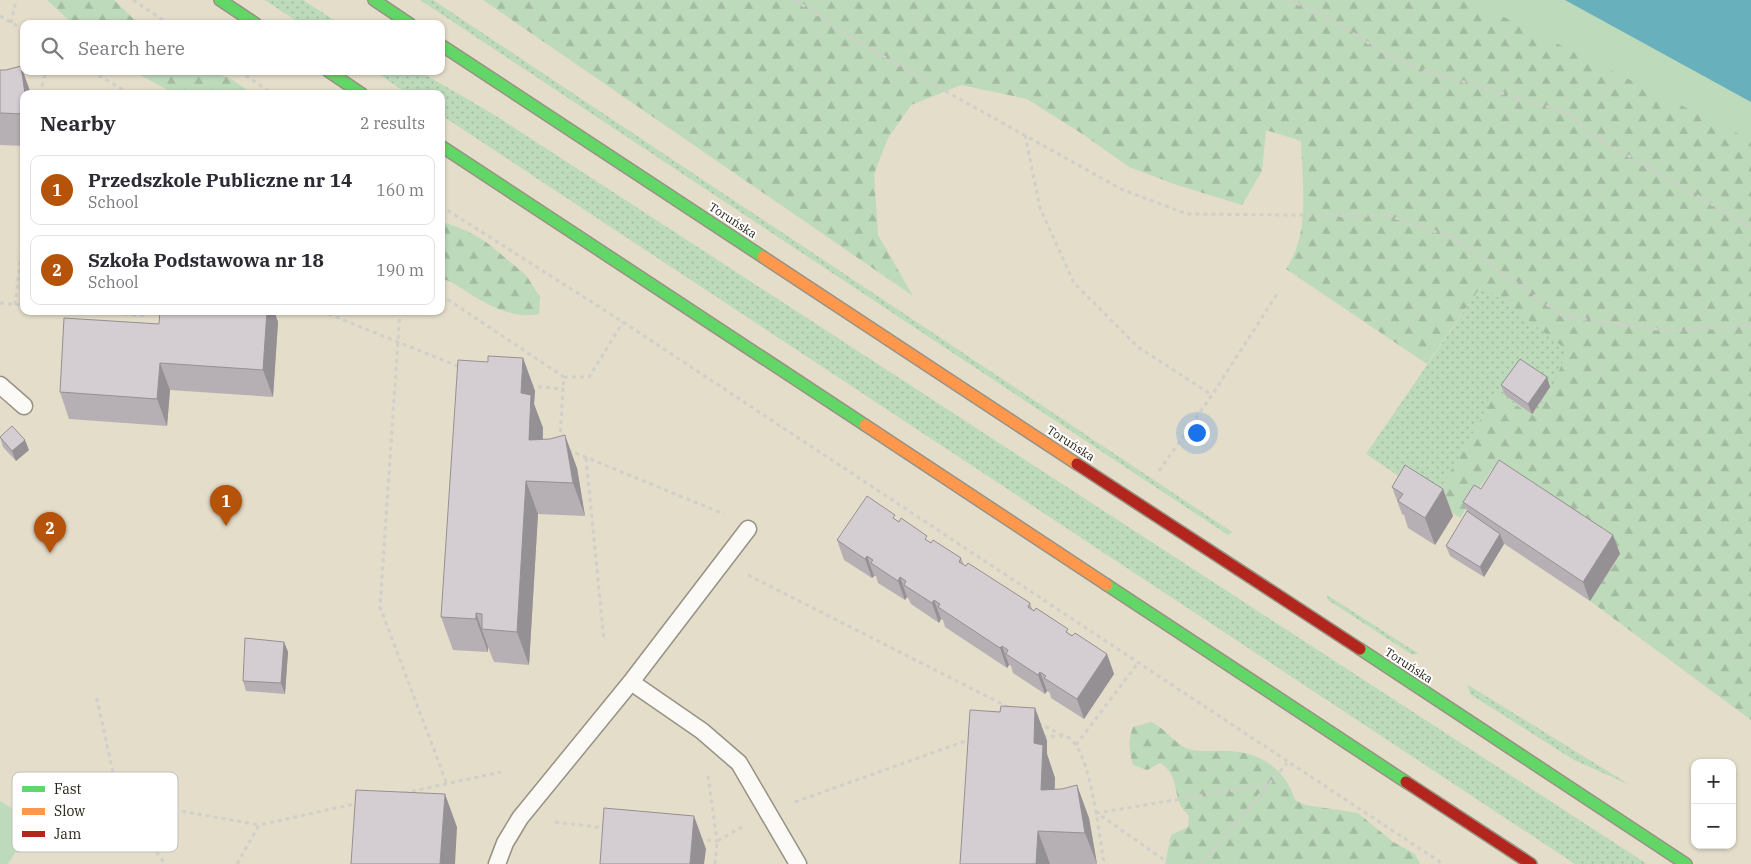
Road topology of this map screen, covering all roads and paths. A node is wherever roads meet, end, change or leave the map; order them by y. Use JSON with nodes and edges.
{"nodes":[{"id":1,"x":16,"y":0,"type":"edge"},
{"id":2,"x":133,"y":0,"type":"edge"},
{"id":3,"x":220,"y":0,"type":"edge"},
{"id":4,"x":374,"y":0,"type":"edge"},
{"id":5,"x":795,"y":0,"type":"edge"},
{"id":6,"x":1289,"y":0,"type":"edge"},
{"id":7,"x":0,"y":16,"type":"edge"},
{"id":8,"x":163,"y":20,"type":"edge"},
{"id":9,"x":250,"y":20,"type":"edge"},
{"id":10,"x":404,"y":20,"type":"edge"},
{"id":11,"x":11,"y":23,"type":"junction"},
{"id":12,"x":20,"y":28,"type":"edge"},
{"id":13,"x":445,"y":48,"type":"edge"},
{"id":14,"x":45,"y":75,"type":"edge"},
{"id":15,"x":99,"y":75,"type":"edge"},
{"id":16,"x":245,"y":75,"type":"edge"},
{"id":17,"x":334,"y":75,"type":"edge"},
{"id":18,"x":41,"y":90,"type":"edge"},
{"id":19,"x":123,"y":90,"type":"edge"},
{"id":20,"x":267,"y":90,"type":"edge"},
{"id":21,"x":356,"y":90,"type":"edge"},
{"id":22,"x":1025,"y":135,"type":"junction"},
{"id":23,"x":445,"y":149,"type":"edge"},
{"id":24,"x":445,"y":209,"type":"edge"},
{"id":25,"x":1751,"y":227,"type":"edge"},
{"id":26,"x":20,"y":263,"type":"edge"},
{"id":27,"x":1280,"y":291,"type":"dead end"},
{"id":28,"x":445,"y":298,"type":"edge"},
{"id":29,"x":0,"y":303,"type":"edge"},
{"id":30,"x":15,"y":304,"type":"junction"},
{"id":31,"x":20,"y":305,"type":"edge"},
{"id":32,"x":331,"y":315,"type":"edge"},
{"id":33,"x":400,"y":315,"type":"edge"},
{"id":34,"x":623,"y":322,"type":"junction"},
{"id":35,"x":1751,"y":325,"type":"edge"},
{"id":36,"x":398,"y":341,"type":"junction"},
{"id":37,"x":466,"y":370,"type":"edge"},
{"id":38,"x":564,"y":377,"type":"junction"},
{"id":39,"x":0,"y":385,"type":"edge"},
{"id":40,"x":527,"y":386,"type":"dead end"},
{"id":41,"x":563,"y":389,"type":"junction"},
{"id":42,"x":1212,"y":395,"type":"junction"},
{"id":43,"x":24,"y":406,"type":"dead end"},
{"id":44,"x":586,"y":458,"type":"junction"},
{"id":45,"x":1158,"y":471,"type":"dead end"},
{"id":46,"x":748,"y":529,"type":"joint"},
{"id":47,"x":723,"y":562,"type":"junction"},
{"id":48,"x":604,"y":641,"type":"dead end"},
{"id":49,"x":1138,"y":663,"type":"junction"},
{"id":50,"x":631,"y":682,"type":"junction"},
{"id":51,"x":96,"y":695,"type":"dead end"},
{"id":52,"x":1015,"y":711,"type":"edge"},
{"id":53,"x":1032,"y":720,"type":"edge"},
{"id":54,"x":702,"y":731,"type":"junction"},
{"id":55,"x":1040,"y":736,"type":"dead end"},
{"id":56,"x":975,"y":737,"type":"edge"},
{"id":57,"x":1067,"y":737,"type":"junction"},
{"id":58,"x":1076,"y":745,"type":"junction"},
{"id":59,"x":1287,"y":762,"type":"junction"},
{"id":60,"x":113,"y":772,"type":"edge"},
{"id":61,"x":501,"y":772,"type":"dead end"},
{"id":62,"x":447,"y":784,"type":"junction"},
{"id":63,"x":1269,"y":784,"type":"junction"},
{"id":64,"x":400,"y":794,"type":"edge"},
{"id":65,"x":362,"y":802,"type":"edge"},
{"id":66,"x":178,"y":811,"type":"edge"},
{"id":67,"x":768,"y":812,"type":"junction"},
{"id":68,"x":1097,"y":813,"type":"junction"},
{"id":69,"x":520,"y":818,"type":"junction"},
{"id":70,"x":259,"y":825,"type":"junction"},
{"id":71,"x":608,"y":829,"type":"edge"},
{"id":72,"x":697,"y":839,"type":"dead end"},
{"id":73,"x":717,"y":841,"type":"junction"},
{"id":74,"x":156,"y":852,"type":"edge"},
{"id":75,"x":1433,"y":857,"type":"junction"},
{"id":76,"x":165,"y":864,"type":"edge"},
{"id":77,"x":237,"y":864,"type":"edge"},
{"id":78,"x":497,"y":864,"type":"edge"},
{"id":79,"x":715,"y":864,"type":"edge"},
{"id":80,"x":798,"y":864,"type":"edge"},
{"id":81,"x":1104,"y":864,"type":"edge"},
{"id":82,"x":1170,"y":864,"type":"edge"},
{"id":83,"x":1201,"y":864,"type":"edge"},
{"id":84,"x":1432,"y":864,"type":"edge"},
{"id":85,"x":1443,"y":864,"type":"edge"},
{"id":86,"x":1532,"y":864,"type":"edge"},
{"id":87,"x":1686,"y":864,"type":"edge"}],
"edges":[{"from":1,"to":11,"type":"path"},
{"from":2,"to":8,"type":"path"},
{"from":3,"to":9,"type":"main road"},
{"from":4,"to":10,"type":"main road"},
{"from":5,"to":22,"type":"path"},
{"from":6,"to":25,"type":"path"},
{"from":7,"to":11,"type":"path"},
{"from":11,"to":12,"type":"path"},
{"from":13,"to":87,"type":"main road","name":"Toruńska"},
{"from":14,"to":18,"type":"path"},
{"from":15,"to":19,"type":"path"},
{"from":16,"to":20,"type":"path"},
{"from":17,"to":21,"type":"main road"},
{"from":22,"to":35,"type":"path"},
{"from":22,"to":42,"type":"path"},
{"from":23,"to":86,"type":"main road"},
{"from":24,"to":34,"type":"path"},
{"from":26,"to":30,"type":"path"},
{"from":27,"to":42,"type":"path"},
{"from":28,"to":38,"type":"path"},
{"from":29,"to":30,"type":"path"},
{"from":30,"to":31,"type":"path"},
{"from":32,"to":36,"type":"path"},
{"from":33,"to":36,"type":"path"},
{"from":34,"to":38,"type":"path"},
{"from":34,"to":49,"type":"path"},
{"from":36,"to":37,"type":"path"},
{"from":36,"to":62,"type":"path"},
{"from":38,"to":41,"type":"path"},
{"from":39,"to":43,"type":"lane"},
{"from":40,"to":41,"type":"path"},
{"from":41,"to":44,"type":"path"},
{"from":42,"to":45,"type":"path"},
{"from":44,"to":46,"type":"path"},
{"from":44,"to":48,"type":"path"},
{"from":46,"to":47,"type":"lane"},
{"from":47,"to":50,"type":"lane"},
{"from":47,"to":52,"type":"path"},
{"from":49,"to":58,"type":"path"},
{"from":49,"to":59,"type":"path"},
{"from":50,"to":54,"type":"lane"},
{"from":50,"to":69,"type":"lane"},
{"from":51,"to":60,"type":"path"},
{"from":53,"to":57,"type":"path"},
{"from":54,"to":67,"type":"lane"},
{"from":54,"to":73,"type":"path"},
{"from":55,"to":57,"type":"path"},
{"from":56,"to":67,"type":"path"},
{"from":57,"to":58,"type":"path"},
{"from":58,"to":68,"type":"path"},
{"from":59,"to":63,"type":"path"},
{"from":59,"to":75,"type":"path"},
{"from":61,"to":62,"type":"path"},
{"from":62,"to":64,"type":"path"},
{"from":63,"to":68,"type":"path"},
{"from":63,"to":83,"type":"path"},
{"from":65,"to":70,"type":"path"},
{"from":66,"to":70,"type":"path"},
{"from":67,"to":73,"type":"path"},
{"from":67,"to":80,"type":"lane"},
{"from":68,"to":81,"type":"path"},
{"from":68,"to":82,"type":"path"},
{"from":69,"to":71,"type":"path"},
{"from":69,"to":78,"type":"lane"},
{"from":70,"to":77,"type":"path"},
{"from":72,"to":73,"type":"path"},
{"from":73,"to":79,"type":"path"},
{"from":74,"to":76,"type":"path"},
{"from":75,"to":84,"type":"path"},
{"from":75,"to":85,"type":"path"}]}
